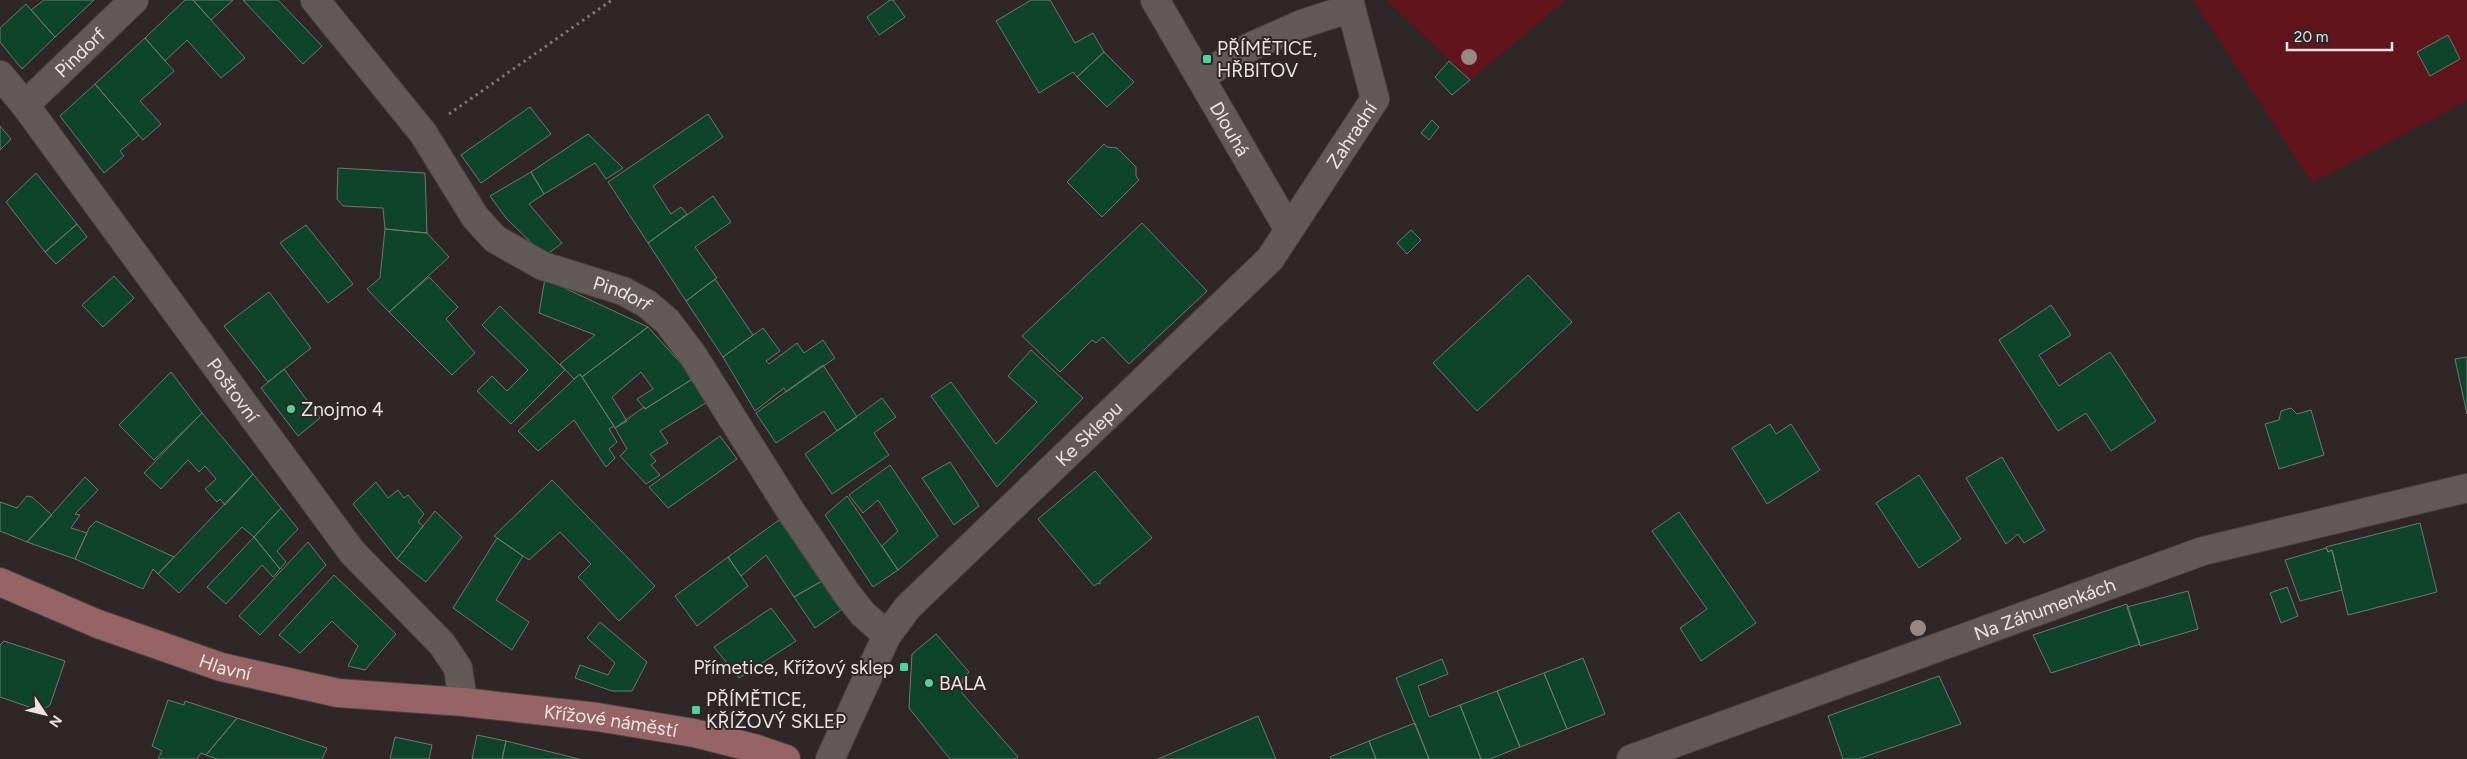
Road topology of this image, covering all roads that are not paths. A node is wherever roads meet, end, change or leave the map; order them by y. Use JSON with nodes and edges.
{"nodes":[{"id":1,"x":134,"y":0,"type":"edge"},
{"id":2,"x":315,"y":0,"type":"edge"},
{"id":3,"x":1155,"y":0,"type":"edge"},
{"id":4,"x":1350,"y":4,"type":"edge"},
{"id":5,"x":0,"y":75,"type":"edge"},
{"id":6,"x":1200,"y":78,"type":"junction"},
{"id":7,"x":25,"y":105,"type":"junction"},
{"id":8,"x":1289,"y":230,"type":"junction"},
{"id":9,"x":2467,"y":488,"type":"edge"},
{"id":10,"x":0,"y":582,"type":"edge"},
{"id":11,"x":887,"y":635,"type":"junction"},
{"id":12,"x":463,"y":702,"type":"junction"},
{"id":13,"x":786,"y":759,"type":"edge"},
{"id":14,"x":830,"y":759,"type":"edge"},
{"id":15,"x":1631,"y":759,"type":"edge"}],
"edges":[{"from":1,"to":7,"type":"street","name":"Pindorf"},
{"from":2,"to":11,"type":"street","name":"Pindorf"},
{"from":3,"to":6,"type":"street","name":"Dlouhá"},
{"from":4,"to":6,"type":"street"},
{"from":4,"to":8,"type":"street","name":"Zahradní"},
{"from":5,"to":7,"type":"street","name":"Poštovní"},
{"from":6,"to":8,"type":"street","name":"Dlouhá"},
{"from":7,"to":12,"type":"street","name":"Poštovní"},
{"from":8,"to":11,"type":"street","name":"Ke Sklepu"},
{"from":9,"to":15,"type":"street","name":"Na Záhumenkách"},
{"from":10,"to":12,"type":"main road","name":"Hlavní"},
{"from":11,"to":14,"type":"street"},
{"from":12,"to":13,"type":"main road","name":"Křížové náměstí"}]}
